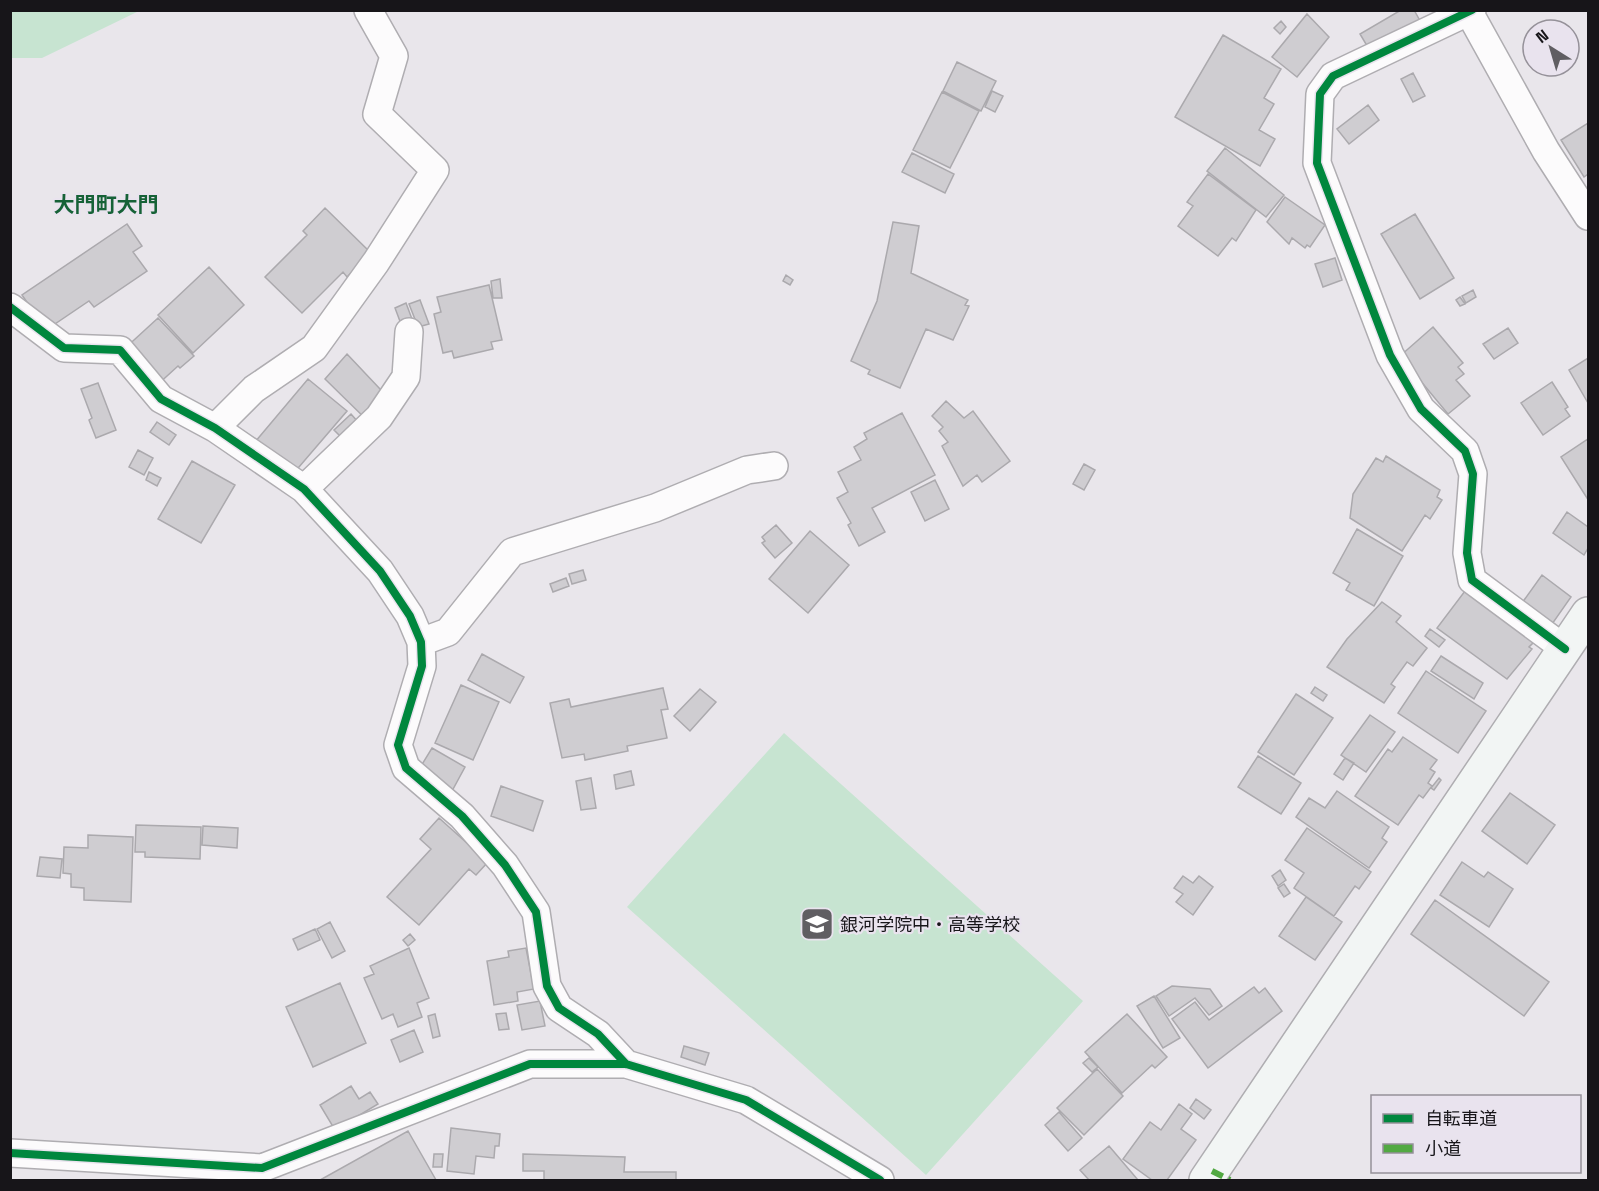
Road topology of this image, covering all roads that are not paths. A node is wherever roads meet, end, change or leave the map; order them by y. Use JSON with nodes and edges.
{"nodes":[{"id":1,"x":368,"y":10,"type":"edge"},
{"id":2,"x":1471,"y":11,"type":"edge"},
{"id":3,"x":1588,"y":216,"type":"edge"},
{"id":4,"x":10,"y":307,"type":"edge"},
{"id":5,"x":409,"y":332,"type":"dead end"},
{"id":6,"x":215,"y":428,"type":"junction"},
{"id":7,"x":774,"y":466,"type":"dead end"},
{"id":8,"x":304,"y":489,"type":"junction"},
{"id":9,"x":1588,"y":614,"type":"edge"},
{"id":10,"x":421,"y":642,"type":"junction"},
{"id":11,"x":1565,"y":649,"type":"junction"},
{"id":12,"x":626,"y":1064,"type":"junction"},
{"id":13,"x":10,"y":1153,"type":"edge"},
{"id":14,"x":880,"y":1180,"type":"edge"},
{"id":15,"x":1206,"y":1180,"type":"edge"}],
"edges":[{"from":1,"to":6,"type":"street"},
{"from":2,"to":3,"type":"street"},
{"from":2,"to":11,"type":"street"},
{"from":4,"to":6,"type":"street"},
{"from":5,"to":8,"type":"street"},
{"from":6,"to":8,"type":"street"},
{"from":7,"to":10,"type":"street"},
{"from":8,"to":10,"type":"street"},
{"from":9,"to":11,"type":"street"},
{"from":10,"to":12,"type":"street"},
{"from":11,"to":15,"type":"street"},
{"from":12,"to":13,"type":"street"},
{"from":12,"to":14,"type":"street"}]}
